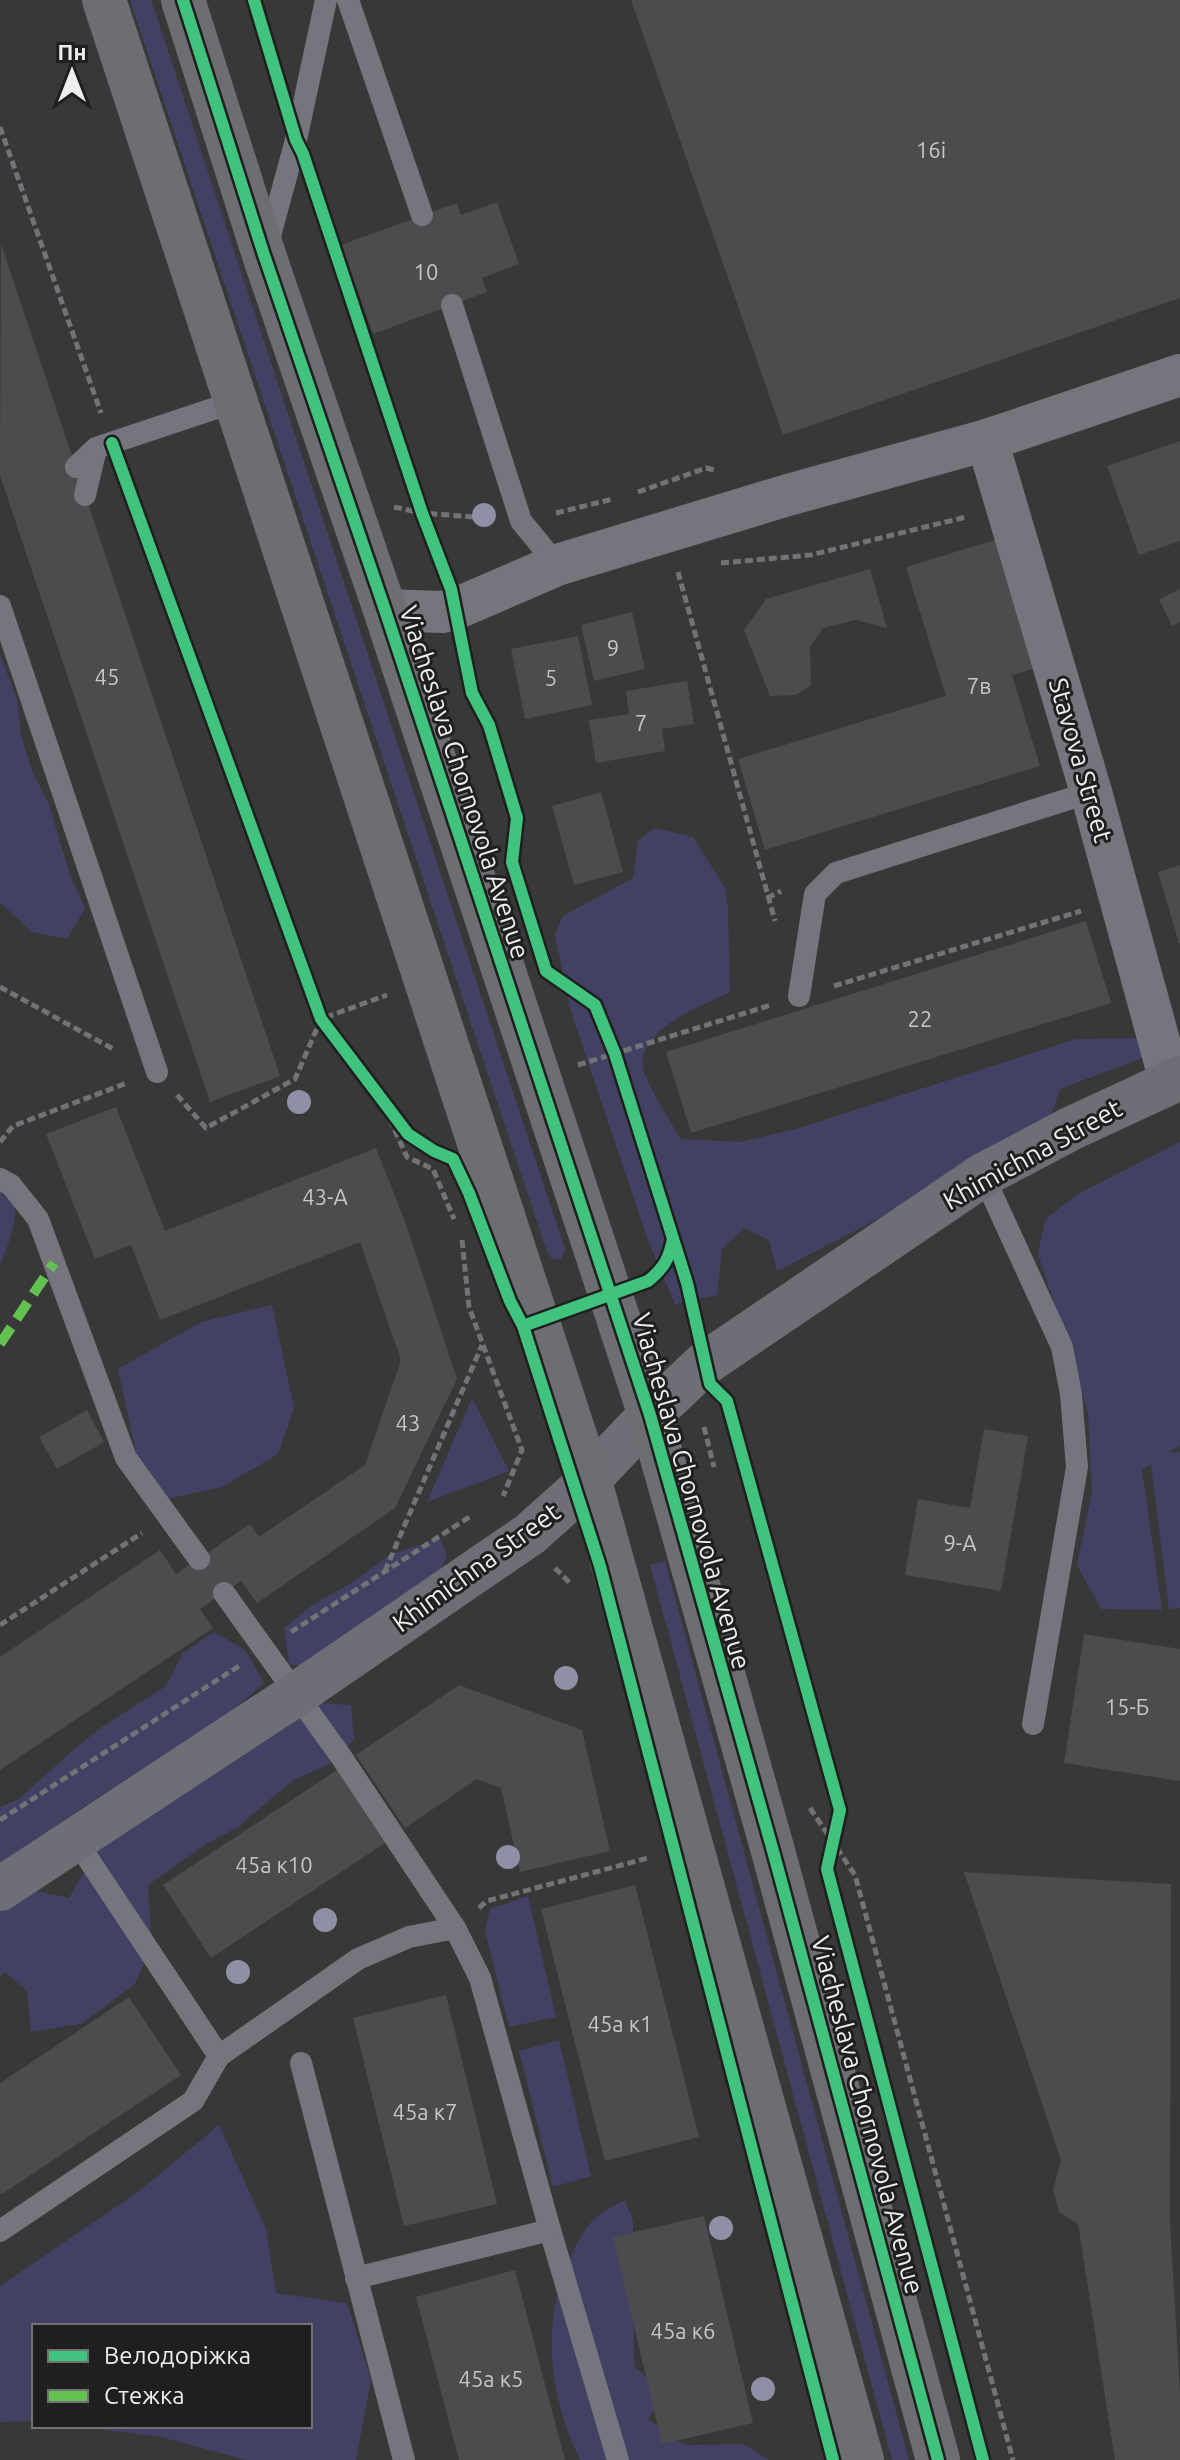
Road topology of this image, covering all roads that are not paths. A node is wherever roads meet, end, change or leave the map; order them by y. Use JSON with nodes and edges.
{"nodes":[{"id":1,"x":104,"y":0,"type":"edge"},
{"id":2,"x":183,"y":0,"type":"edge"},
{"id":3,"x":326,"y":0,"type":"edge"},
{"id":4,"x":348,"y":0,"type":"edge"},
{"id":5,"x":422,"y":215,"type":"dead end"},
{"id":6,"x":264,"y":255,"type":"junction"},
{"id":7,"x":452,"y":305,"type":"dead end"},
{"id":8,"x":1180,"y":375,"type":"edge"},
{"id":9,"x":237,"y":401,"type":"junction"},
{"id":10,"x":987,"y":440,"type":"junction"},
{"id":11,"x":104,"y":445,"type":"junction"},
{"id":12,"x":76,"y":467,"type":"dead end"},
{"id":13,"x":85,"y":495,"type":"dead end"},
{"id":14,"x":557,"y":565,"type":"junction"},
{"id":15,"x":0,"y":606,"type":"edge"},
{"id":16,"x":385,"y":610,"type":"junction"},
{"id":17,"x":1091,"y":792,"type":"junction"},
{"id":18,"x":799,"y":996,"type":"road end"},
{"id":19,"x":157,"y":1072,"type":"road end"},
{"id":20,"x":1175,"y":1080,"type":"edge"},
{"id":21,"x":983,"y":1175,"type":"junction"},
{"id":22,"x":0,"y":1179,"type":"edge"},
{"id":23,"x":650,"y":1415,"type":"junction"},
{"id":24,"x":589,"y":1478,"type":"junction"},
{"id":25,"x":199,"y":1559,"type":"dead end"},
{"id":26,"x":224,"y":1593,"type":"dead end"},
{"id":27,"x":295,"y":1695,"type":"junction"},
{"id":28,"x":1033,"y":1724,"type":"dead end"},
{"id":29,"x":75,"y":1839,"type":"junction"},
{"id":30,"x":0,"y":1889,"type":"edge"},
{"id":31,"x":455,"y":1928,"type":"junction"},
{"id":32,"x":219,"y":2056,"type":"junction"},
{"id":33,"x":301,"y":2063,"type":"dead end"},
{"id":34,"x":550,"y":2230,"type":"junction"},
{"id":35,"x":0,"y":2231,"type":"edge"},
{"id":36,"x":356,"y":2278,"type":"junction"},
{"id":37,"x":404,"y":2460,"type":"edge"},
{"id":38,"x":618,"y":2460,"type":"edge"},
{"id":39,"x":862,"y":2460,"type":"edge"},
{"id":40,"x":938,"y":2460,"type":"edge"}],
"edges":[{"from":1,"to":9,"type":"main road"},
{"from":2,"to":6,"type":"main road","name":"Viacheslava Chornovola Avenue"},
{"from":3,"to":6,"type":"lane"},
{"from":4,"to":5,"type":"lane"},
{"from":6,"to":16,"type":"main road","name":"Viacheslava Chornovola Avenue"},
{"from":7,"to":14,"type":"lane"},
{"from":8,"to":10,"type":"street"},
{"from":9,"to":11,"type":"lane"},
{"from":9,"to":24,"type":"main road"},
{"from":10,"to":14,"type":"street"},
{"from":10,"to":17,"type":"street","name":"Stavova Street"},
{"from":11,"to":12,"type":"lane"},
{"from":11,"to":13,"type":"lane"},
{"from":14,"to":16,"type":"street"},
{"from":15,"to":19,"type":"lane"},
{"from":16,"to":23,"type":"main road","name":"Viacheslava Chornovola Avenue"},
{"from":17,"to":18,"type":"lane"},
{"from":17,"to":20,"type":"street","name":"Stavova Street"},
{"from":20,"to":21,"type":"street","name":"Khimichna Street"},
{"from":21,"to":23,"type":"street","name":"Khimichna Street"},
{"from":21,"to":28,"type":"lane"},
{"from":22,"to":25,"type":"lane"},
{"from":23,"to":24,"type":"street","name":"Khimichna Street"},
{"from":23,"to":40,"type":"main road","name":"Viacheslava Chornovola Avenue"},
{"from":24,"to":27,"type":"street","name":"Khimichna Street"},
{"from":24,"to":39,"type":"main road"},
{"from":26,"to":27,"type":"lane"},
{"from":27,"to":29,"type":"street","name":"Khimichna Street"},
{"from":27,"to":31,"type":"lane"},
{"from":29,"to":30,"type":"street","name":"Khimichna Street"},
{"from":29,"to":32,"type":"lane"},
{"from":31,"to":32,"type":"lane"},
{"from":31,"to":34,"type":"lane"},
{"from":32,"to":35,"type":"lane"},
{"from":33,"to":36,"type":"lane"},
{"from":34,"to":36,"type":"lane"},
{"from":34,"to":38,"type":"lane"},
{"from":36,"to":37,"type":"lane"}]}
